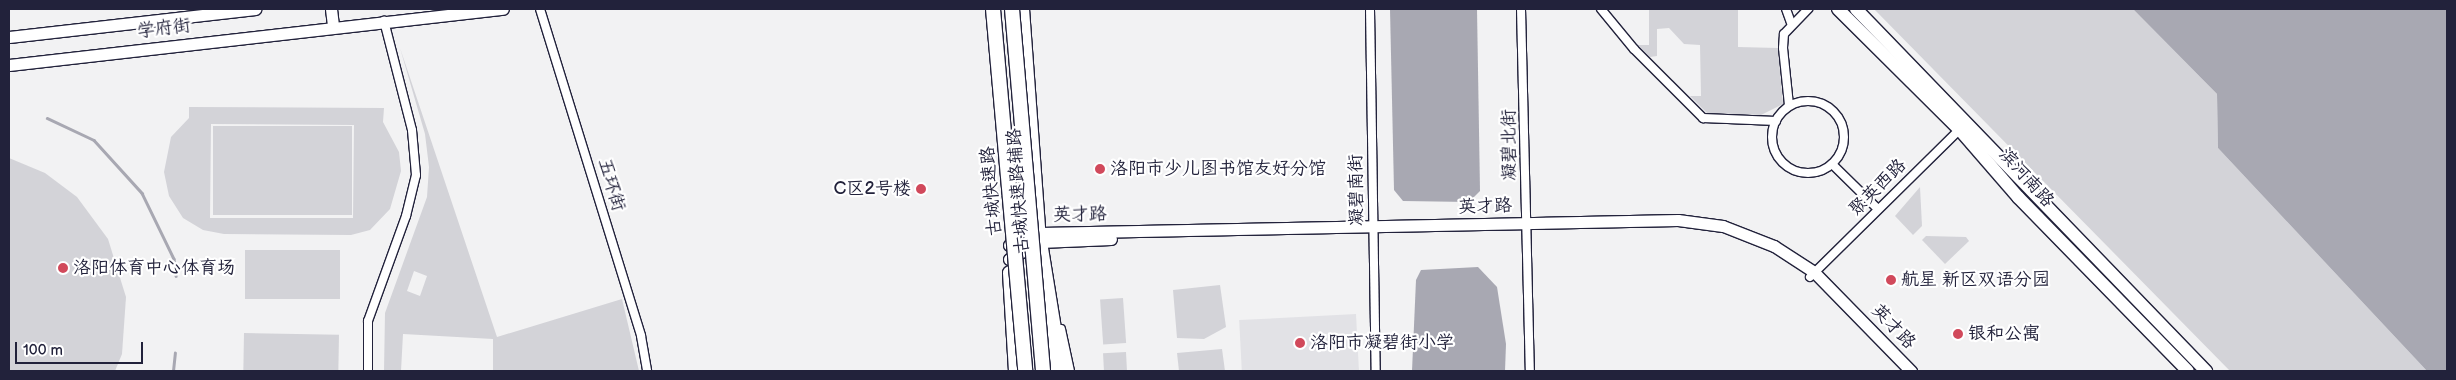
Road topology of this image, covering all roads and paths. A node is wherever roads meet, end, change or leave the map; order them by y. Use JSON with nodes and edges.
{"nodes":[{"id":1,"x":255,"y":9,"type":"edge"},
{"id":2,"x":331,"y":9,"type":"edge"},
{"id":3,"x":503,"y":9,"type":"edge"},
{"id":4,"x":540,"y":9,"type":"edge"},
{"id":5,"x":987,"y":9,"type":"edge"},
{"id":6,"x":994,"y":9,"type":"edge"},
{"id":7,"x":1012,"y":9,"type":"edge"},
{"id":8,"x":1023,"y":9,"type":"edge"},
{"id":9,"x":1370,"y":9,"type":"edge"},
{"id":10,"x":1521,"y":9,"type":"edge"},
{"id":11,"x":1601,"y":9,"type":"edge"},
{"id":12,"x":1786,"y":9,"type":"edge"},
{"id":13,"x":1808,"y":9,"type":"edge"},
{"id":14,"x":1838,"y":9,"type":"edge"},
{"id":15,"x":1856,"y":9,"type":"edge"},
{"id":16,"x":384,"y":21,"type":"junction"},
{"id":17,"x":1791,"y":23,"type":"junction"},
{"id":18,"x":333,"y":26,"type":"junction"},
{"id":19,"x":9,"y":37,"type":"edge"},
{"id":20,"x":9,"y":65,"type":"edge"},
{"id":21,"x":1789,"y":106,"type":"junction"},
{"id":22,"x":1776,"y":121,"type":"junction"},
{"id":23,"x":1964,"y":126,"type":"junction"},
{"id":24,"x":1832,"y":164,"type":"junction"},
{"id":25,"x":1878,"y":209,"type":"junction"},
{"id":26,"x":1527,"y":227,"type":"junction"},
{"id":27,"x":1372,"y":231,"type":"junction"},
{"id":28,"x":1040,"y":238,"type":"junction"},
{"id":29,"x":1009,"y":245,"type":"junction"},
{"id":30,"x":1009,"y":260,"type":"junction"},
{"id":31,"x":1812,"y":275,"type":"junction"},
{"id":32,"x":368,"y":371,"type":"edge"},
{"id":33,"x":647,"y":371,"type":"edge"},
{"id":34,"x":1010,"y":371,"type":"edge"},
{"id":35,"x":1017,"y":371,"type":"edge"},
{"id":36,"x":1025,"y":371,"type":"edge"},
{"id":37,"x":1043,"y":371,"type":"edge"},
{"id":38,"x":1052,"y":371,"type":"edge"},
{"id":39,"x":1062,"y":371,"type":"edge"},
{"id":40,"x":1070,"y":371,"type":"edge"},
{"id":41,"x":1376,"y":371,"type":"edge"},
{"id":42,"x":1530,"y":371,"type":"edge"},
{"id":43,"x":1903,"y":371,"type":"edge"},
{"id":44,"x":1911,"y":371,"type":"edge"},
{"id":45,"x":2188,"y":371,"type":"edge"},
{"id":46,"x":2206,"y":371,"type":"edge"}],
"edges":[{"from":1,"to":19,"type":"main road","name":"学府街"},
{"from":2,"to":18,"type":"main road"},
{"from":3,"to":16,"type":"main road","name":"学府街"},
{"from":4,"to":33,"type":"street","name":"五环街"},
{"from":5,"to":29,"type":"main road","name":"古城快速路辅路"},
{"from":6,"to":36,"type":"highway","name":"古城快速路","bridge":true},
{"from":7,"to":37,"type":"highway","name":"古城快速路","bridge":true},
{"from":8,"to":28,"type":"main road","name":"古城快速路辅路"},
{"from":9,"to":27,"type":"street","name":"凝碧南街"},
{"from":10,"to":26,"type":"street","name":"凝碧北街"},
{"from":11,"to":22,"type":"street"},
{"from":12,"to":17,"type":"street"},
{"from":13,"to":17,"type":"street"},
{"from":14,"to":23,"type":"main road","name":"滨河南路"},
{"from":15,"to":23,"type":"main road","name":"滨河南路"},
{"from":16,"to":18,"type":"main road","name":"学府街"},
{"from":16,"to":32,"type":"street"},
{"from":17,"to":21,"type":"street"},
{"from":18,"to":20,"type":"main road","name":"学府街"},
{"from":21,"to":22,"type":"street"},
{"from":21,"to":24,"type":"street"},
{"from":22,"to":24,"type":"street"},
{"from":23,"to":25,"type":"street","name":"聚英西路"},
{"from":23,"to":45,"type":"main road","name":"滨河南路"},
{"from":23,"to":46,"type":"main road","name":"滨河南路"},
{"from":24,"to":25,"type":"street"},
{"from":25,"to":31,"type":"street","name":"聚英西路"},
{"from":26,"to":27,"type":"main road","name":"英才路"},
{"from":26,"to":31,"type":"main road","name":"英才路"},
{"from":26,"to":42,"type":"street","name":"凝碧北街"},
{"from":27,"to":28,"type":"main road","name":"英才路"},
{"from":27,"to":41,"type":"street","name":"凝碧南街"},
{"from":28,"to":29,"type":"main road","name":"英才路"},
{"from":28,"to":30,"type":"main road","name":"英才路"},
{"from":28,"to":38,"type":"main road","name":"古城快速路辅路"},
{"from":28,"to":39,"type":"highway"},
{"from":28,"to":40,"type":"street"},
{"from":29,"to":30,"type":"main road","name":"古城快速路辅路"},
{"from":30,"to":34,"type":"street"},
{"from":30,"to":35,"type":"highway"},
{"from":31,"to":43,"type":"main road","name":"英才路"},
{"from":31,"to":44,"type":"main road","name":"英才路"}]}
